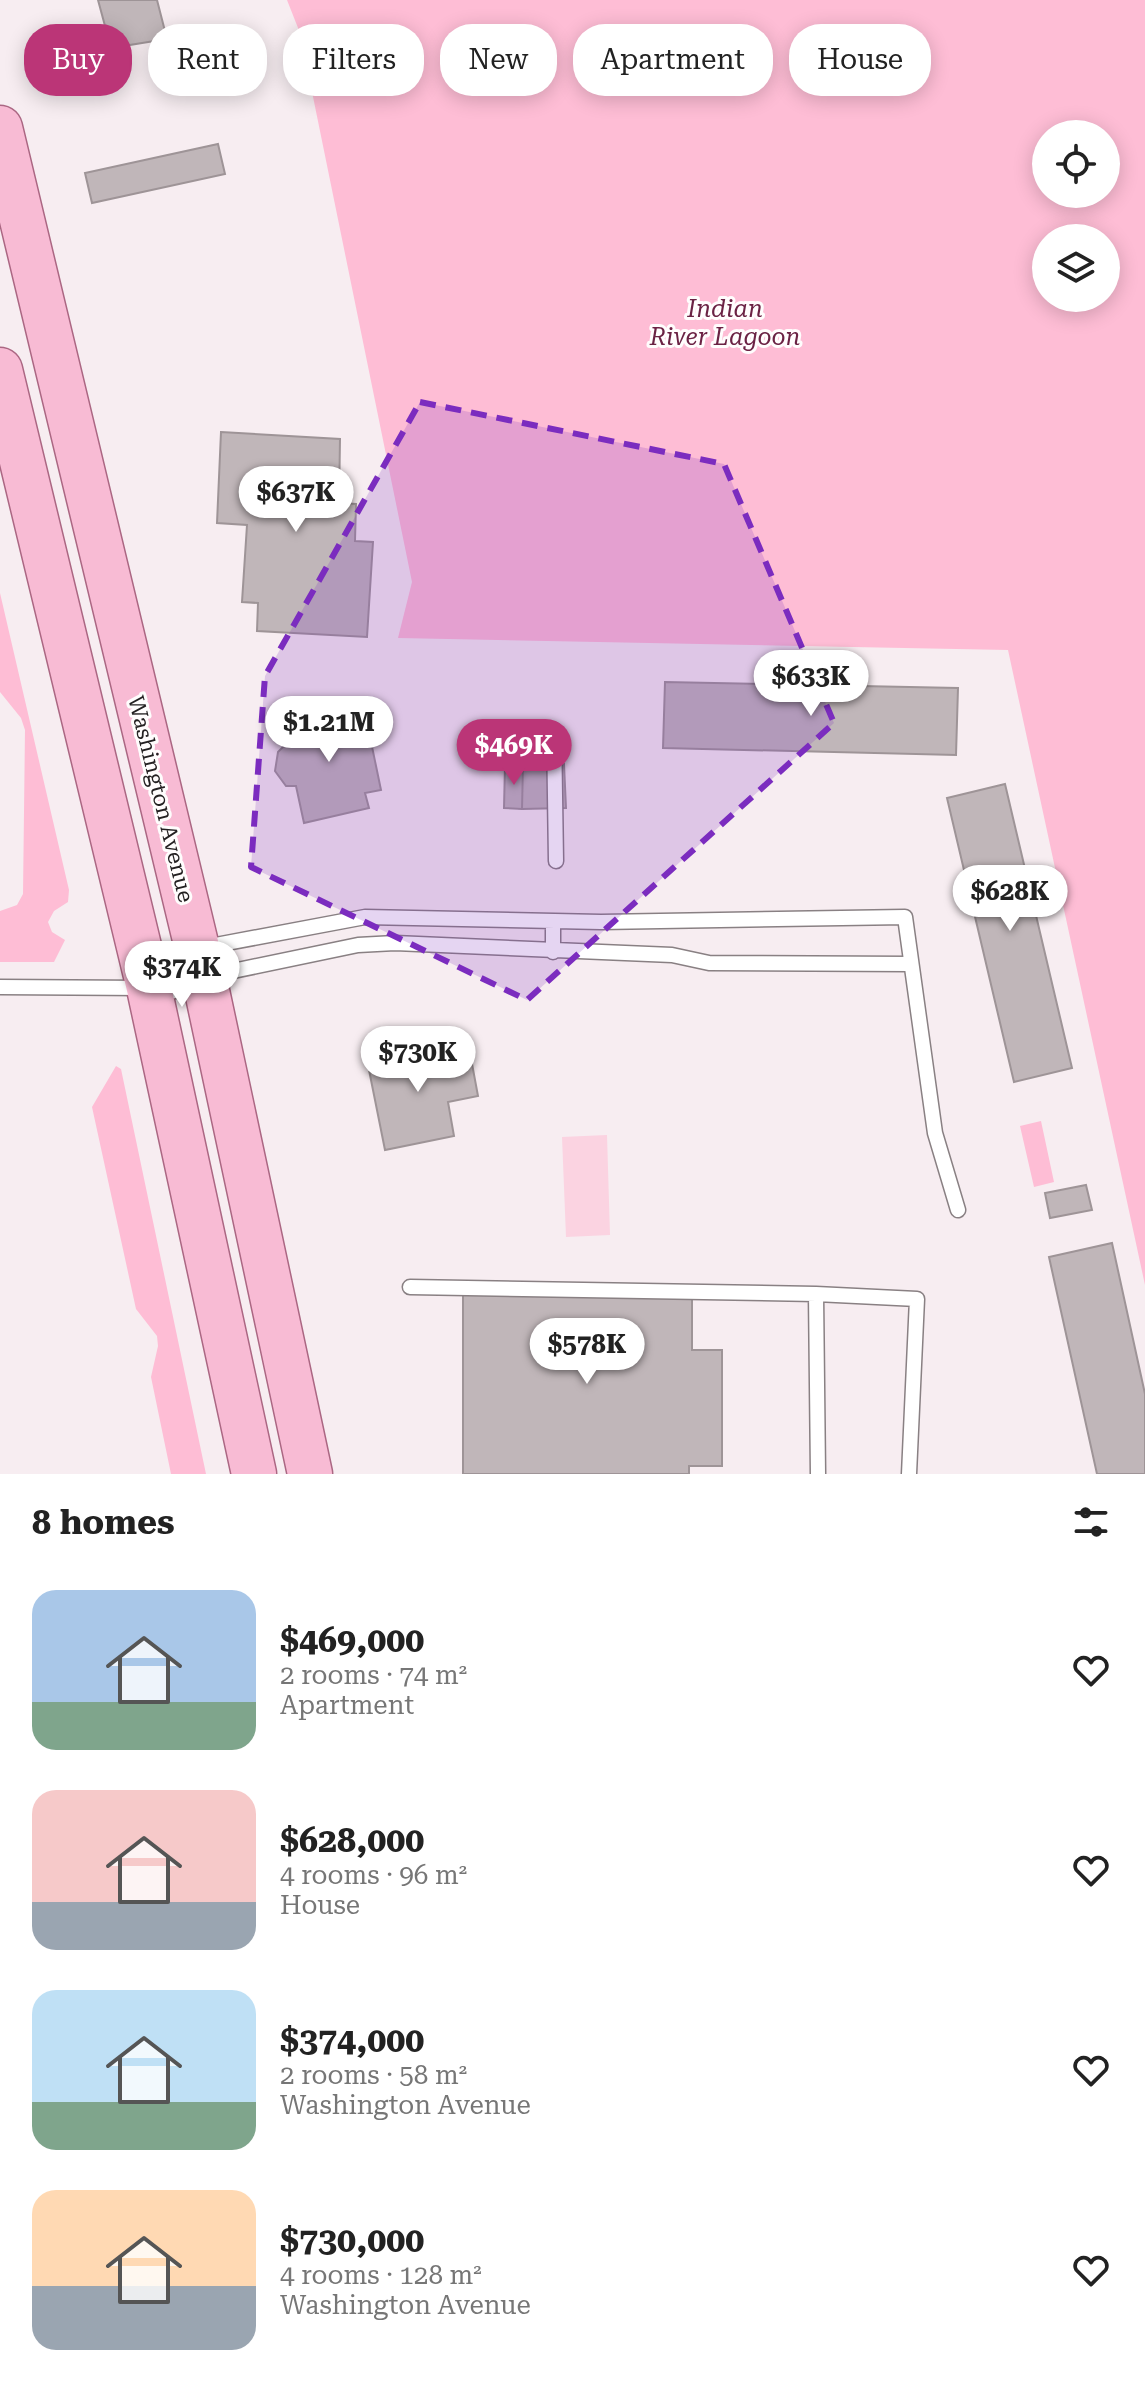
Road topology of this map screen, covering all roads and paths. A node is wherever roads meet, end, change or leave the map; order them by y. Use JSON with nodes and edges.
{"nodes":[{"id":1,"x":0,"y":128,"type":"edge"},
{"id":2,"x":11,"y":221,"type":"edge"},
{"id":3,"x":0,"y":370,"type":"edge"},
{"id":4,"x":7,"y":431,"type":"edge"},
{"id":5,"x":554,"y":730,"type":"dead end"},
{"id":6,"x":556,"y":861,"type":"dead end"},
{"id":7,"x":553,"y":921,"type":"junction"},
{"id":8,"x":461,"y":922,"type":"junction"},
{"id":9,"x":463,"y":947,"type":"junction"},
{"id":10,"x":553,"y":952,"type":"junction"},
{"id":11,"x":201,"y":963,"type":"junction"},
{"id":12,"x":911,"y":964,"type":"junction"},
{"id":13,"x":0,"y":987,"type":"edge"},
{"id":14,"x":149,"y":988,"type":"junction"},
{"id":15,"x":958,"y":1210,"type":"dead end"},
{"id":16,"x":410,"y":1287,"type":"dead end"},
{"id":17,"x":816,"y":1294,"type":"junction"},
{"id":18,"x":254,"y":1474,"type":"edge"},
{"id":19,"x":310,"y":1474,"type":"edge"},
{"id":20,"x":818,"y":1474,"type":"edge"},
{"id":21,"x":909,"y":1474,"type":"edge"}],
"edges":[{"from":1,"to":2,"type":"main road","name":"Washington Avenue"},
{"from":2,"to":11,"type":"main road","name":"Washington Avenue"},
{"from":3,"to":4,"type":"main road"},
{"from":4,"to":14,"type":"main road"},
{"from":5,"to":6,"type":"lane"},
{"from":7,"to":8,"type":"lane"},
{"from":7,"to":10,"type":"lane"},
{"from":7,"to":12,"type":"lane"},
{"from":8,"to":9,"type":"lane"},
{"from":8,"to":11,"type":"lane"},
{"from":9,"to":10,"type":"lane"},
{"from":9,"to":11,"type":"lane"},
{"from":10,"to":12,"type":"lane"},
{"from":11,"to":14,"type":"street"},
{"from":11,"to":19,"type":"main road","name":"Washington Avenue"},
{"from":12,"to":15,"type":"lane"},
{"from":13,"to":14,"type":"lane"},
{"from":14,"to":18,"type":"main road"},
{"from":16,"to":17,"type":"lane"},
{"from":17,"to":20,"type":"lane"},
{"from":17,"to":21,"type":"lane"}]}
